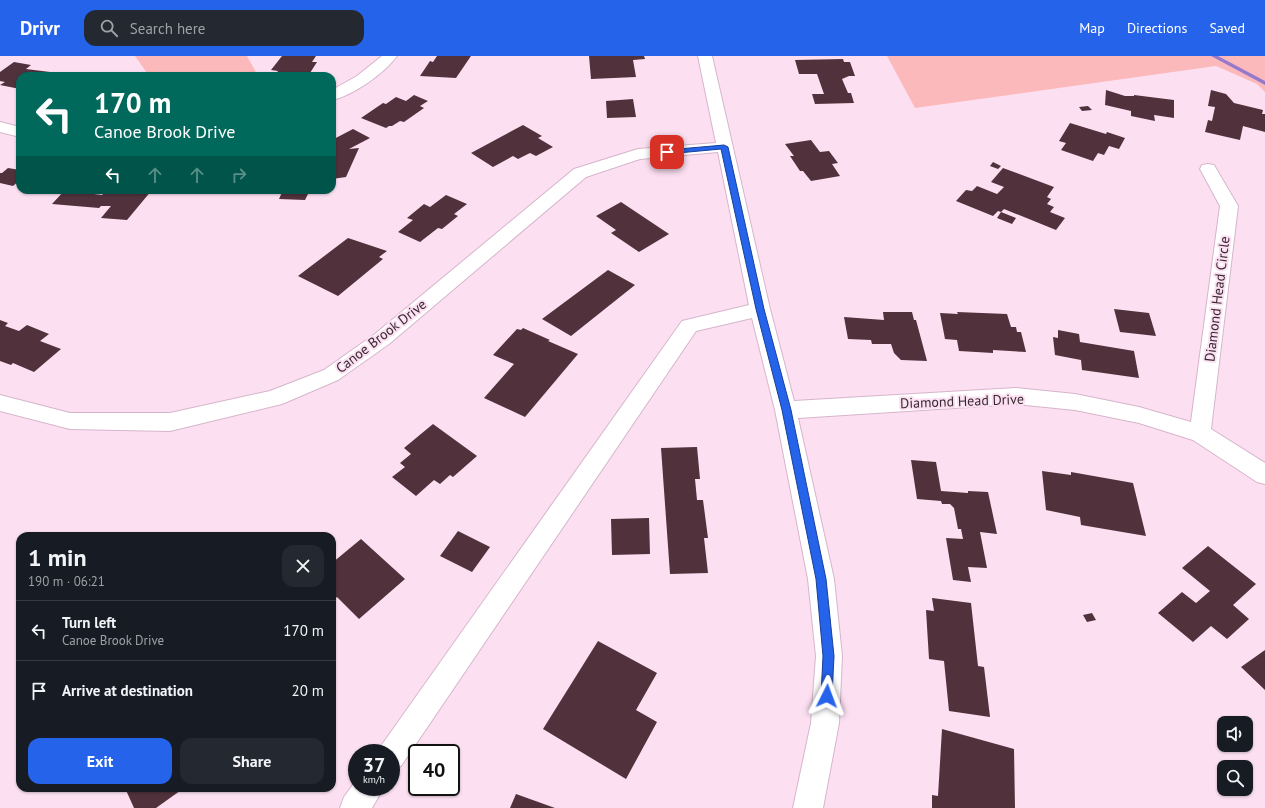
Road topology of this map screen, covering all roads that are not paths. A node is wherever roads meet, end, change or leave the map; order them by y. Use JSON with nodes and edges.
{"nodes":[{"id":1,"x":390,"y":56,"type":"edge"},
{"id":2,"x":705,"y":56,"type":"edge"},
{"id":3,"x":336,"y":94,"type":"edge"},
{"id":4,"x":0,"y":127,"type":"edge"},
{"id":5,"x":16,"y":131,"type":"edge"},
{"id":6,"x":724,"y":147,"type":"junction"},
{"id":7,"x":1208,"y":169,"type":"dead end"},
{"id":8,"x":760,"y":309,"type":"junction"},
{"id":9,"x":0,"y":403,"type":"edge"},
{"id":10,"x":786,"y":410,"type":"junction"},
{"id":11,"x":1200,"y":433,"type":"junction"},
{"id":12,"x":1265,"y":475,"type":"edge"},
{"id":13,"x":399,"y":744,"type":"edge"},
{"id":14,"x":363,"y":796,"type":"edge"},
{"id":15,"x":355,"y":808,"type":"edge"},
{"id":16,"x":808,"y":808,"type":"edge"}],
"edges":[{"from":1,"to":3,"type":"street"},
{"from":2,"to":6,"type":"street"},
{"from":4,"to":5,"type":"street"},
{"from":6,"to":8,"type":"street"},
{"from":6,"to":9,"type":"street","name":"Canoe Brook Drive"},
{"from":7,"to":11,"type":"street","name":"Diamond Head Circle"},
{"from":8,"to":10,"type":"street"},
{"from":8,"to":13,"type":"street"},
{"from":10,"to":11,"type":"street","name":"Diamond Head Drive"},
{"from":10,"to":16,"type":"street"},
{"from":11,"to":12,"type":"street","name":"Diamond Head Drive"},
{"from":14,"to":15,"type":"street"}]}
